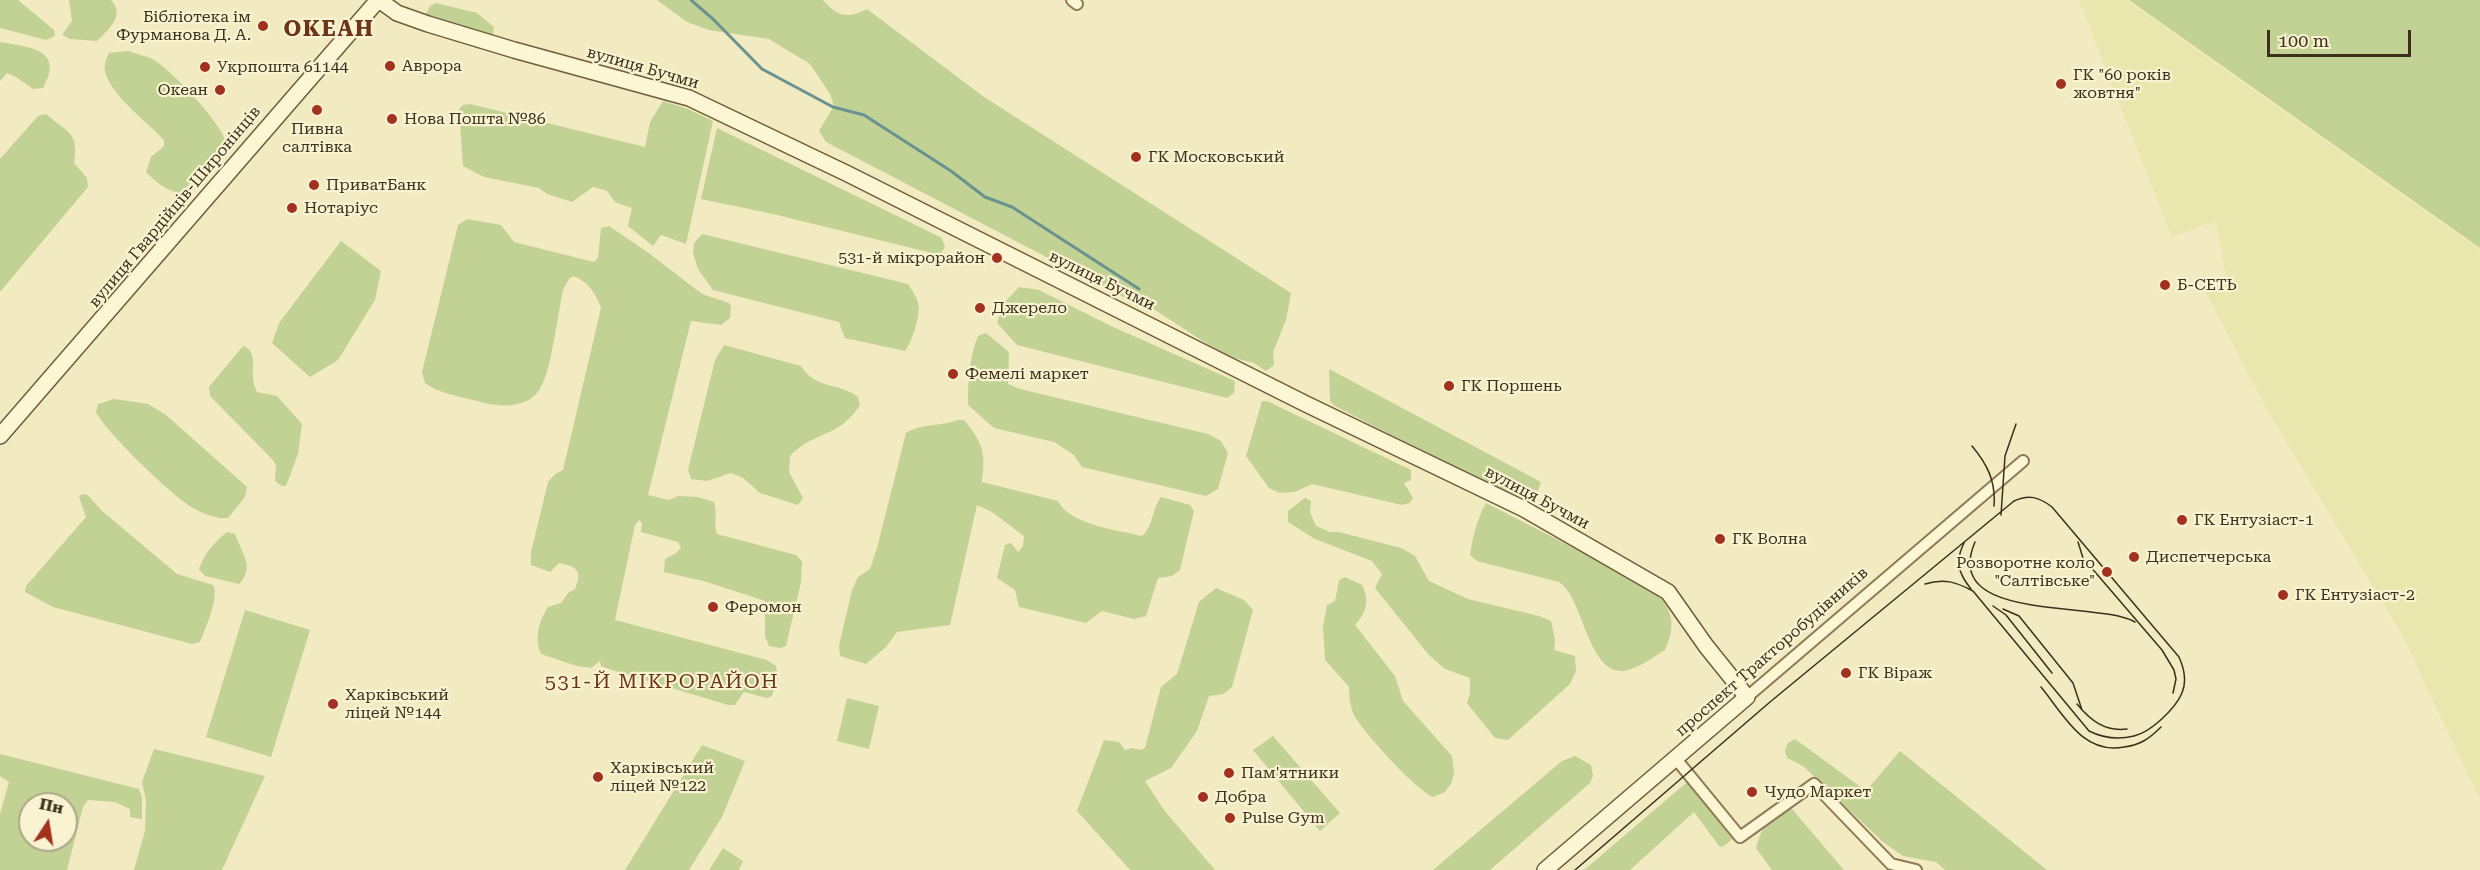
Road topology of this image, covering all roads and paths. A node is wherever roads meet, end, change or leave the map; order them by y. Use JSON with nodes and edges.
{"nodes":[{"id":1,"x":378,"y":0,"type":"edge"},
{"id":2,"x":0,"y":436,"type":"edge"},
{"id":3,"x":2023,"y":461,"type":"dead end"},
{"id":4,"x":1747,"y":697,"type":"junction"},
{"id":5,"x":1676,"y":759,"type":"junction"},
{"id":6,"x":1545,"y":870,"type":"edge"},
{"id":7,"x":1916,"y":870,"type":"edge"}],
"edges":[{"from":1,"to":2,"type":"street","name":"вулиця Гвардійців-Широнінців"},
{"from":1,"to":4,"type":"street","name":"вулиця Бучми"},
{"from":3,"to":4,"type":"street","name":"проспект Тракторобудівників"},
{"from":4,"to":5,"type":"street","name":"проспект Тракторобудівників"},
{"from":5,"to":6,"type":"street","name":"проспект Тракторобудівників"},
{"from":5,"to":7,"type":"street"}]}
